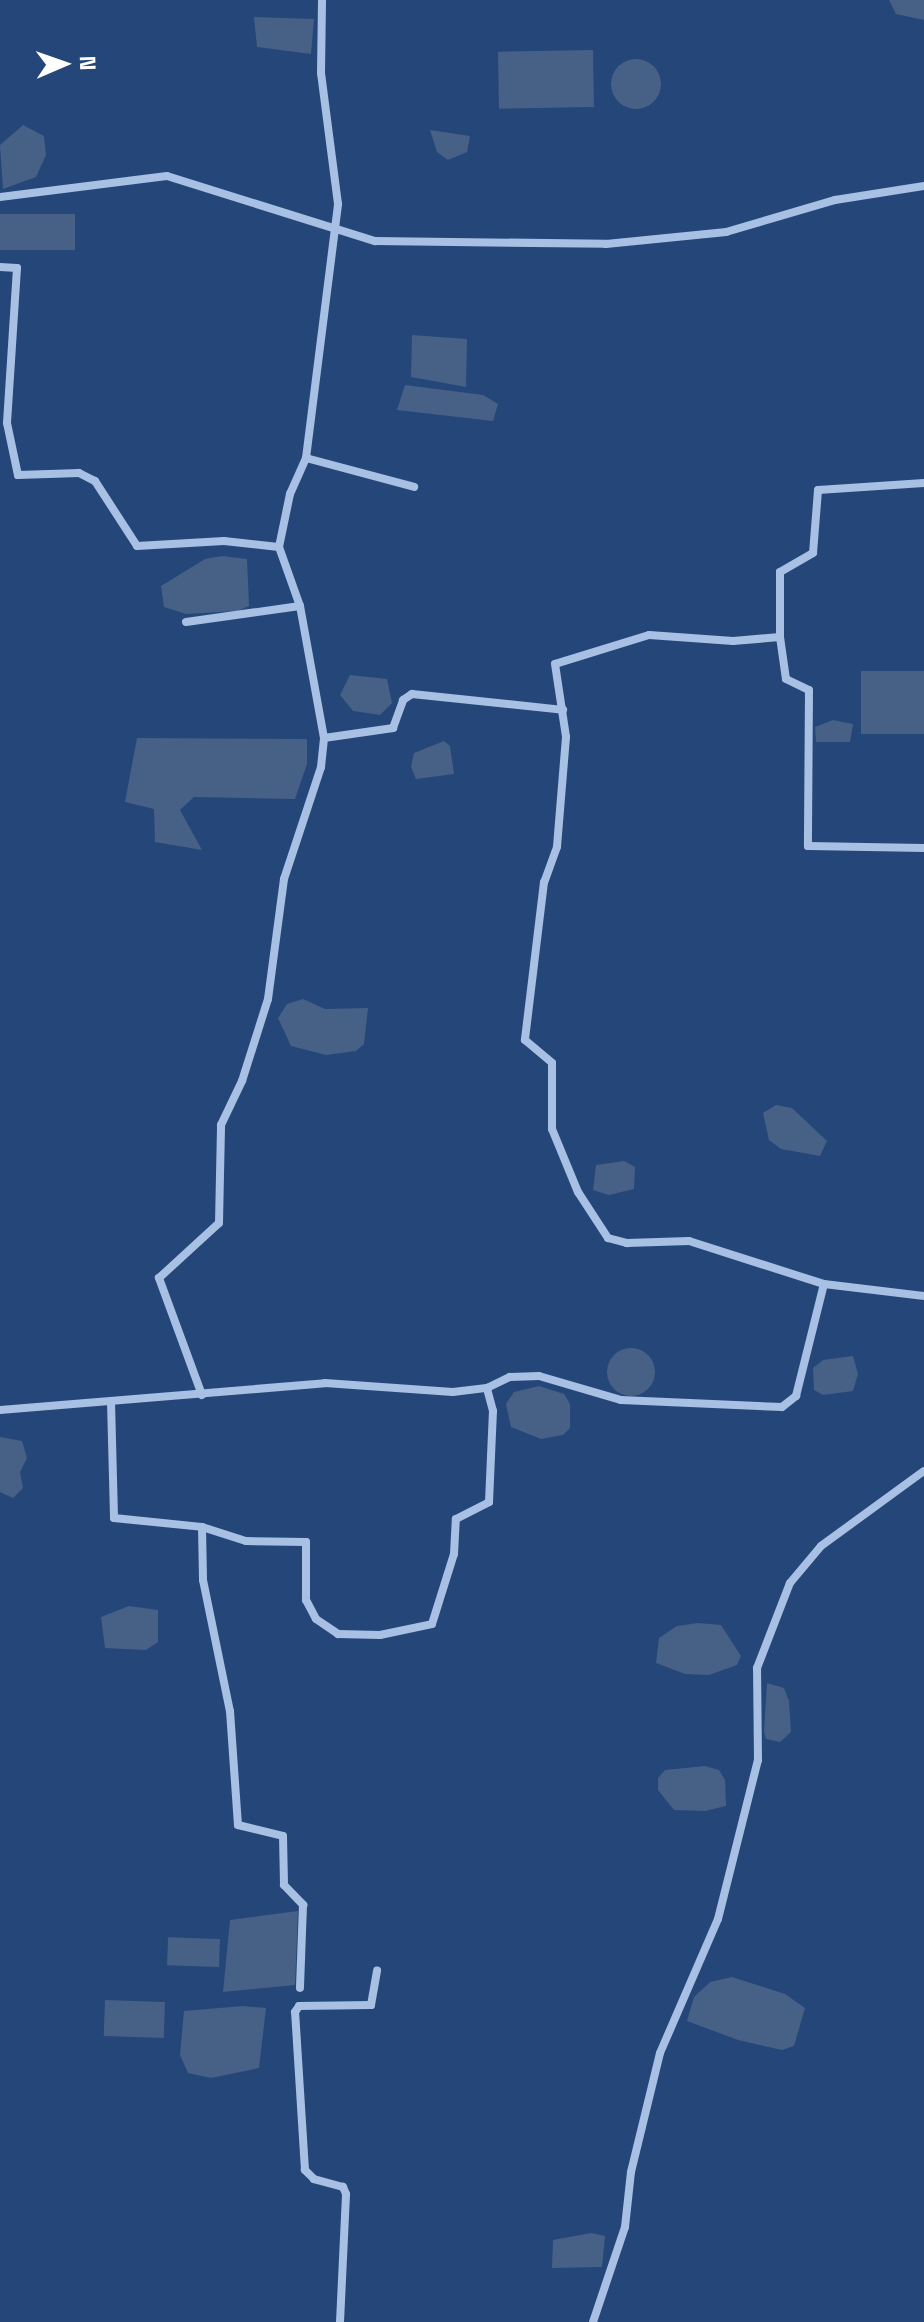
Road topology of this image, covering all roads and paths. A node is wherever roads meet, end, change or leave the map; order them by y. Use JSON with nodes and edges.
{"nodes":[{"id":1,"x":322,"y":0,"type":"edge"},
{"id":2,"x":924,"y":186,"type":"edge"},
{"id":3,"x":0,"y":197,"type":"edge"},
{"id":4,"x":334,"y":226,"type":"junction"},
{"id":5,"x":0,"y":267,"type":"edge"},
{"id":6,"x":306,"y":458,"type":"junction"},
{"id":7,"x":924,"y":483,"type":"edge"},
{"id":8,"x":414,"y":487,"type":"dead end"},
{"id":9,"x":279,"y":547,"type":"junction"},
{"id":10,"x":300,"y":606,"type":"junction"},
{"id":11,"x":186,"y":622,"type":"dead end"},
{"id":12,"x":780,"y":637,"type":"junction"},
{"id":13,"x":563,"y":710,"type":"junction"},
{"id":14,"x":324,"y":738,"type":"junction"},
{"id":15,"x":924,"y":848,"type":"edge"},
{"id":16,"x":824,"y":1284,"type":"junction"},
{"id":17,"x":924,"y":1296,"type":"edge"},
{"id":18,"x":487,"y":1388,"type":"junction"},
{"id":19,"x":202,"y":1395,"type":"junction"},
{"id":20,"x":111,"y":1402,"type":"junction"},
{"id":21,"x":0,"y":1410,"type":"edge"},
{"id":22,"x":924,"y":1471,"type":"edge"},
{"id":23,"x":202,"y":1527,"type":"junction"},
{"id":24,"x":377,"y":1971,"type":"dead end"},
{"id":25,"x":300,"y":1988,"type":"dead end"},
{"id":26,"x":340,"y":2322,"type":"edge"},
{"id":27,"x":593,"y":2322,"type":"edge"}],
"edges":[{"from":1,"to":4,"type":"street"},
{"from":2,"to":4,"type":"street"},
{"from":3,"to":4,"type":"street"},
{"from":4,"to":6,"type":"street"},
{"from":5,"to":9,"type":"street"},
{"from":6,"to":8,"type":"street"},
{"from":6,"to":9,"type":"street"},
{"from":7,"to":12,"type":"street"},
{"from":9,"to":10,"type":"street"},
{"from":10,"to":11,"type":"street"},
{"from":10,"to":14,"type":"street"},
{"from":12,"to":13,"type":"street"},
{"from":12,"to":15,"type":"street"},
{"from":13,"to":14,"type":"street"},
{"from":13,"to":16,"type":"street"},
{"from":14,"to":19,"type":"street"},
{"from":16,"to":17,"type":"street"},
{"from":16,"to":18,"type":"street"},
{"from":18,"to":19,"type":"street"},
{"from":18,"to":23,"type":"street"},
{"from":19,"to":20,"type":"street"},
{"from":20,"to":21,"type":"street"},
{"from":20,"to":23,"type":"street"},
{"from":22,"to":27,"type":"street"},
{"from":23,"to":25,"type":"street"},
{"from":24,"to":26,"type":"street"}]}
